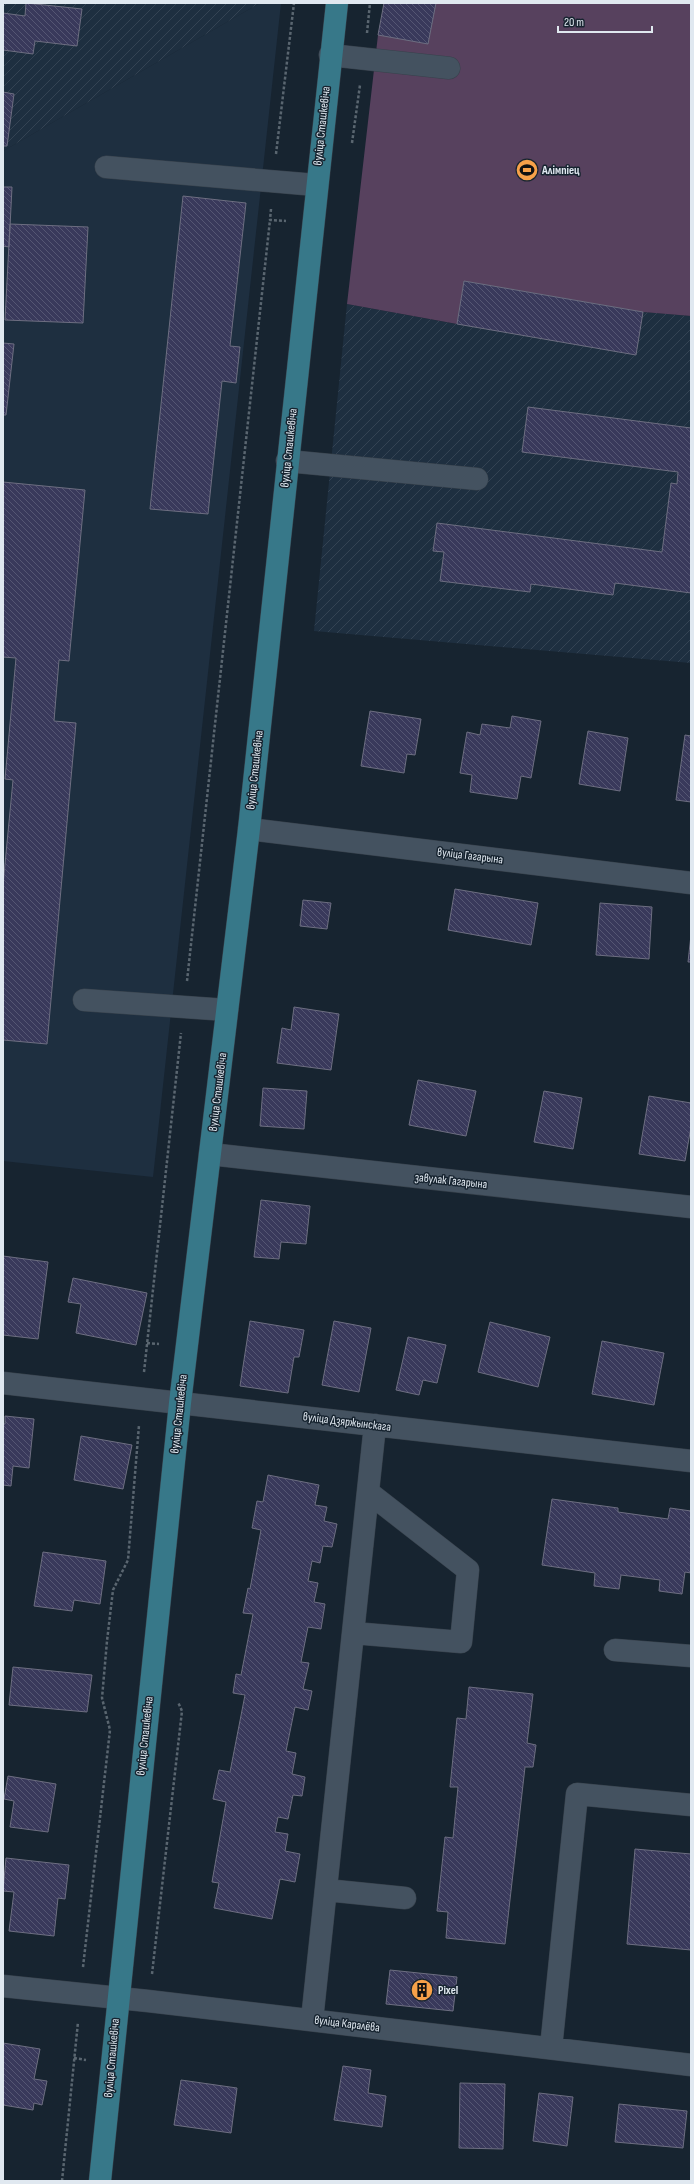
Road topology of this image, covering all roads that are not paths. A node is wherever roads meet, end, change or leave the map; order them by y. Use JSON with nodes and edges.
{"nodes":[{"id":1,"x":336,"y":3,"type":"edge"},
{"id":2,"x":330,"y":55,"type":"junction"},
{"id":3,"x":449,"y":68,"type":"dead end"},
{"id":4,"x":106,"y":167,"type":"dead end"},
{"id":5,"x":316,"y":185,"type":"junction"},
{"id":6,"x":288,"y":461,"type":"junction"},
{"id":7,"x":477,"y":479,"type":"dead end"},
{"id":8,"x":249,"y":830,"type":"junction"},
{"id":9,"x":691,"y":883,"type":"edge"},
{"id":10,"x":84,"y":1000,"type":"dead end"},
{"id":11,"x":227,"y":1010,"type":"junction"},
{"id":12,"x":210,"y":1154,"type":"junction"},
{"id":13,"x":691,"y":1208,"type":"edge"},
{"id":14,"x":3,"y":1383,"type":"edge"},
{"id":15,"x":180,"y":1403,"type":"junction"},
{"id":16,"x":375,"y":1425,"type":"junction"},
{"id":17,"x":691,"y":1461,"type":"edge"},
{"id":18,"x":368,"y":1492,"type":"junction"},
{"id":19,"x":353,"y":1633,"type":"junction"},
{"id":20,"x":614,"y":1650,"type":"dead end"},
{"id":21,"x":691,"y":1656,"type":"edge"},
{"id":22,"x":691,"y":1805,"type":"edge"},
{"id":23,"x":326,"y":1890,"type":"junction"},
{"id":24,"x":405,"y":1898,"type":"dead end"},
{"id":25,"x":3,"y":1986,"type":"edge"},
{"id":26,"x":118,"y":1997,"type":"junction"},
{"id":27,"x":312,"y":2020,"type":"junction"},
{"id":28,"x":551,"y":2048,"type":"junction"},
{"id":29,"x":691,"y":2065,"type":"edge"},
{"id":30,"x":100,"y":2181,"type":"edge"}],
"edges":[{"from":1,"to":2,"type":"main road","name":"вуліца Сташкевіча"},
{"from":2,"to":3,"type":"street"},
{"from":2,"to":5,"type":"main road","name":"вуліца Сташкевіча"},
{"from":4,"to":5,"type":"street"},
{"from":5,"to":6,"type":"main road","name":"вуліца Сташкевіча"},
{"from":6,"to":7,"type":"street"},
{"from":6,"to":8,"type":"main road","name":"вуліца Сташкевіча"},
{"from":8,"to":9,"type":"street","name":"вуліца Гагарына"},
{"from":8,"to":11,"type":"main road","name":"вуліца Сташкевіча"},
{"from":10,"to":11,"type":"street"},
{"from":11,"to":12,"type":"main road","name":"вуліца Сташкевіча"},
{"from":12,"to":13,"type":"street","name":"завулак Гагарына"},
{"from":12,"to":15,"type":"main road","name":"вуліца Сташкевіча"},
{"from":14,"to":15,"type":"street","name":"вуліца Дзяржынскага"},
{"from":15,"to":16,"type":"street","name":"вуліца Дзяржынскага"},
{"from":15,"to":26,"type":"main road","name":"вуліца Сташкевіча"},
{"from":16,"to":17,"type":"street","name":"вуліца Дзяржынскага"},
{"from":16,"to":18,"type":"street"},
{"from":18,"to":19,"type":"street"},
{"from":18,"to":19,"type":"street"},
{"from":19,"to":23,"type":"street"},
{"from":20,"to":21,"type":"street"},
{"from":22,"to":28,"type":"street"},
{"from":23,"to":24,"type":"street"},
{"from":23,"to":27,"type":"street"},
{"from":25,"to":26,"type":"street","name":"вуліца Каралёва"},
{"from":26,"to":27,"type":"street","name":"вуліца Каралёва"},
{"from":26,"to":30,"type":"main road","name":"вуліца Сташкевіча"},
{"from":27,"to":28,"type":"street","name":"вуліца Каралёва"},
{"from":28,"to":29,"type":"street","name":"вуліца Каралёва"}]}
